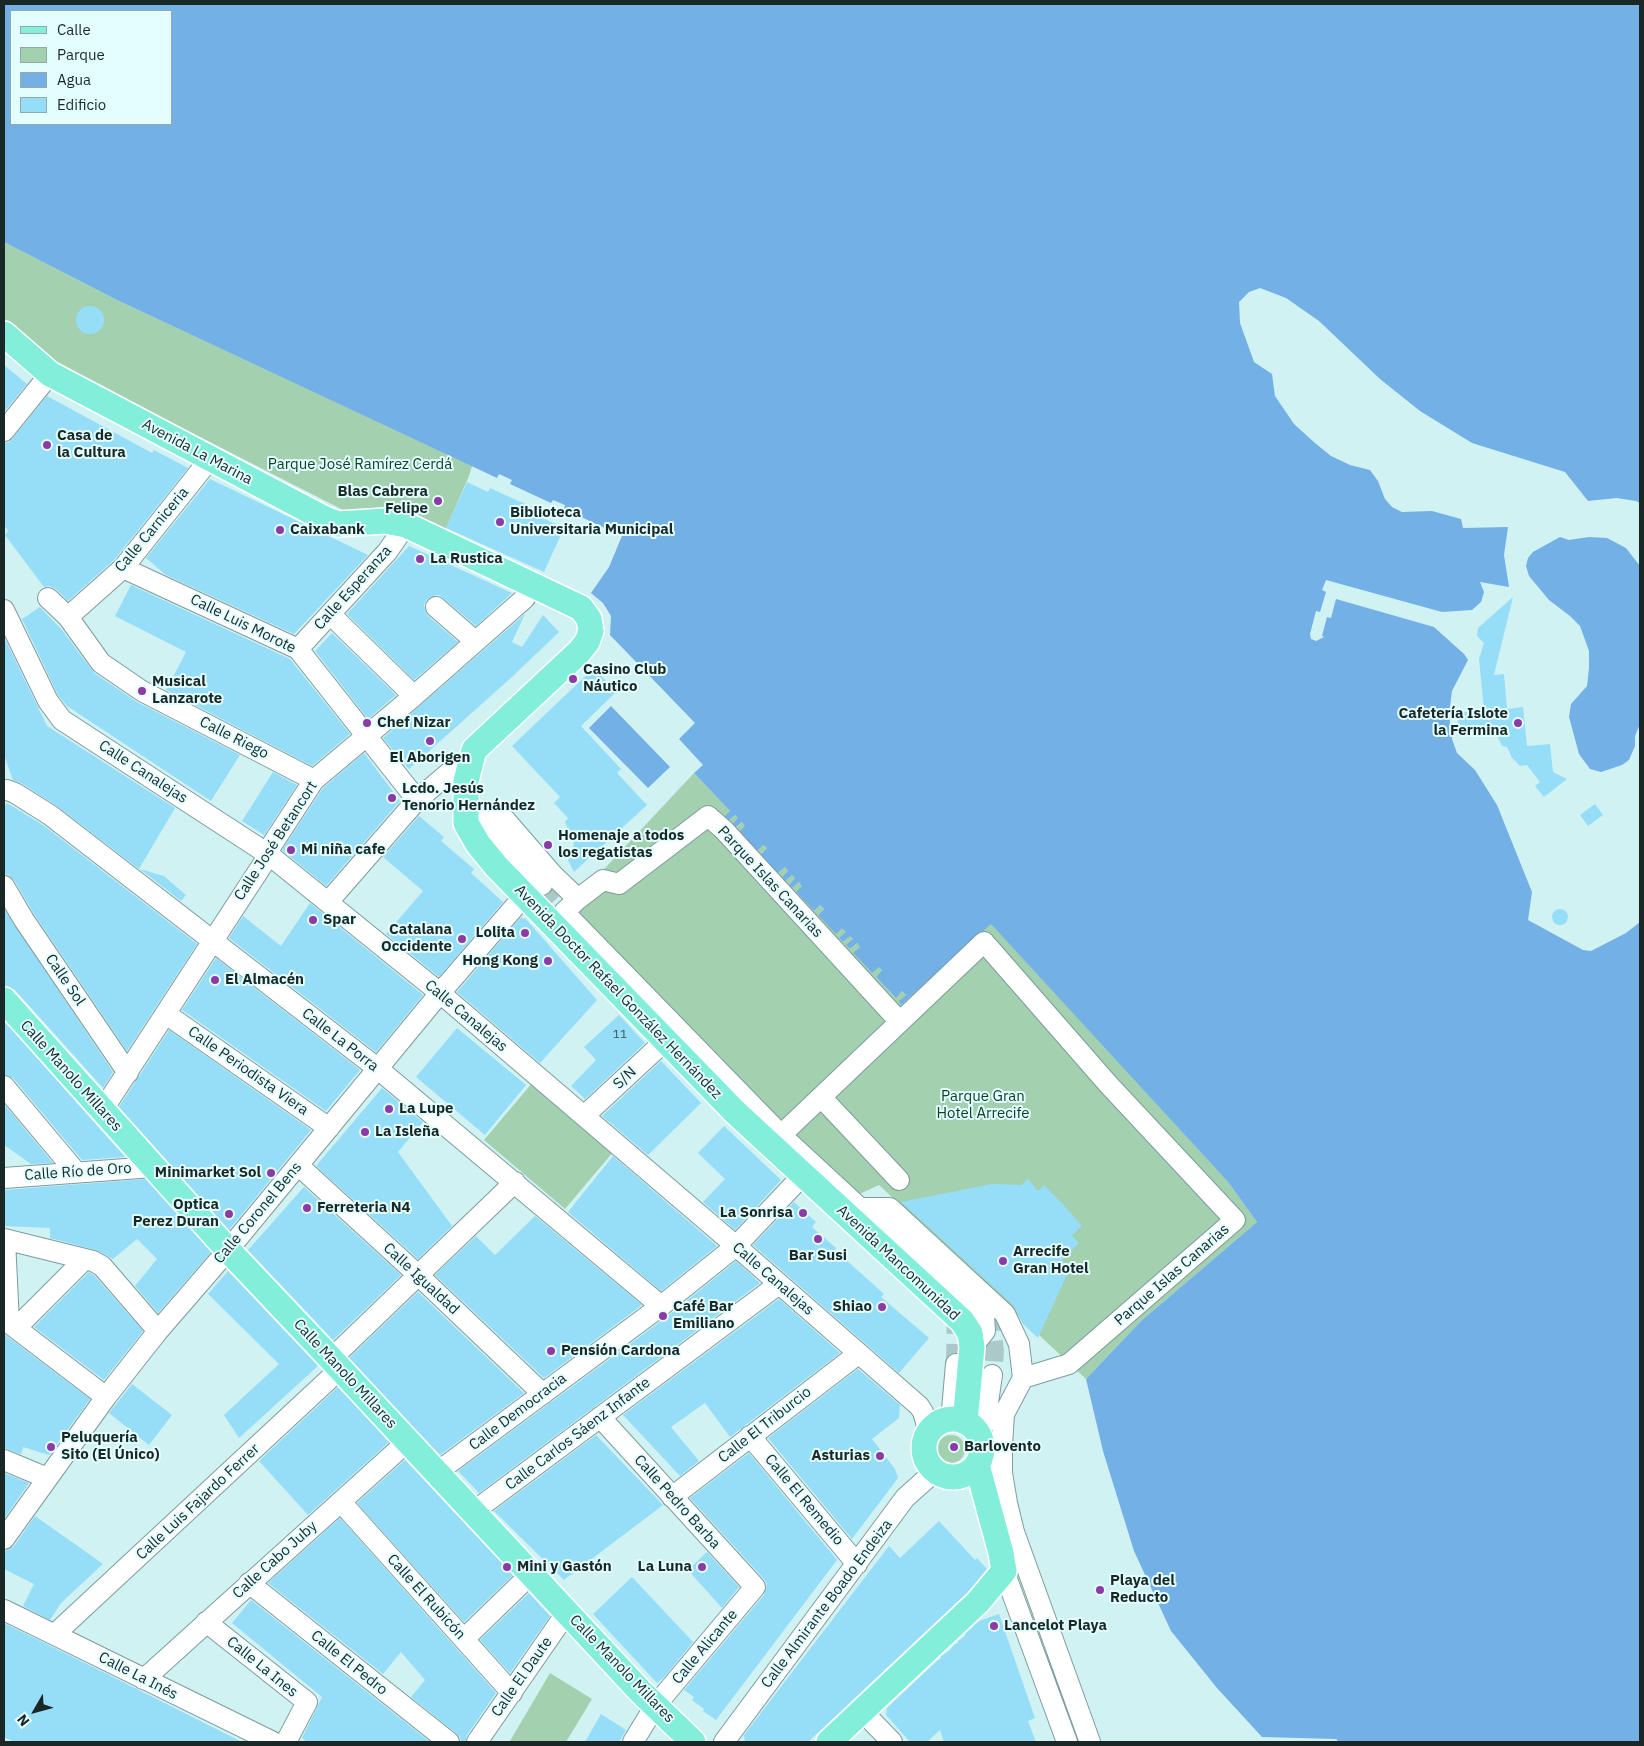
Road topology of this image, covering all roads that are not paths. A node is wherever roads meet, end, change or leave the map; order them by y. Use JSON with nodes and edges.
{"nodes":[{"id":1,"x":4,"y":334,"type":"edge"},
{"id":2,"x":50,"y":374,"type":"junction"},
{"id":3,"x":4,"y":431,"type":"edge"},
{"id":4,"x":210,"y":459,"type":"junction"},
{"id":5,"x":406,"y":525,"type":"junction"},
{"id":6,"x":123,"y":568,"type":"junction"},
{"id":7,"x":48,"y":598,"type":"dead end"},
{"id":8,"x":525,"y":598,"type":"dead end"},
{"id":9,"x":436,"y":607,"type":"dead end"},
{"id":10,"x":4,"y":610,"type":"edge"},
{"id":11,"x":330,"y":614,"type":"junction"},
{"id":12,"x":68,"y":617,"type":"junction"},
{"id":13,"x":475,"y":641,"type":"junction"},
{"id":14,"x":298,"y":649,"type":"junction"},
{"id":15,"x":414,"y":696,"type":"junction"},
{"id":16,"x":366,"y":736,"type":"junction"},
{"id":17,"x":314,"y":780,"type":"junction"},
{"id":18,"x":467,"y":786,"type":"junction"},
{"id":19,"x":5,"y":788,"type":"edge"},
{"id":20,"x":417,"y":800,"type":"junction"},
{"id":21,"x":481,"y":819,"type":"junction"},
{"id":22,"x":268,"y":854,"type":"junction"},
{"id":23,"x":4,"y":886,"type":"edge"},
{"id":24,"x":533,"y":890,"type":"junction"},
{"id":25,"x":578,"y":899,"type":"junction"},
{"id":26,"x":328,"y":902,"type":"junction"},
{"id":27,"x":213,"y":941,"type":"junction"},
{"id":28,"x":440,"y":993,"type":"junction"},
{"id":29,"x":4,"y":1000,"type":"edge"},
{"id":30,"x":166,"y":1014,"type":"junction"},
{"id":31,"x":900,"y":1022,"type":"junction"},
{"id":32,"x":666,"y":1040,"type":"junction"},
{"id":33,"x":377,"y":1068,"type":"junction"},
{"id":34,"x":128,"y":1073,"type":"junction"},
{"id":35,"x":4,"y":1086,"type":"edge"},
{"id":36,"x":821,"y":1097,"type":"junction"},
{"id":37,"x":102,"y":1111,"type":"junction"},
{"id":38,"x":584,"y":1116,"type":"junction"},
{"id":39,"x":329,"y":1128,"type":"junction"},
{"id":40,"x":781,"y":1135,"type":"junction"},
{"id":41,"x":4,"y":1161,"type":"edge"},
{"id":42,"x":298,"y":1165,"type":"junction"},
{"id":43,"x":153,"y":1167,"type":"junction"},
{"id":44,"x":76,"y":1172,"type":"junction"},
{"id":45,"x":803,"y":1175,"type":"junction"},
{"id":46,"x":25,"y":1176,"type":"junction"},
{"id":47,"x":4,"y":1178,"type":"edge"},
{"id":48,"x":899,"y":1180,"type":"dead end"},
{"id":49,"x":515,"y":1182,"type":"junction"},
{"id":50,"x":4,"y":1240,"type":"edge"},
{"id":51,"x":736,"y":1246,"type":"junction"},
{"id":52,"x":228,"y":1250,"type":"junction"},
{"id":53,"x":84,"y":1260,"type":"junction"},
{"id":54,"x":418,"y":1275,"type":"junction"},
{"id":55,"x":779,"y":1284,"type":"junction"},
{"id":56,"x":661,"y":1306,"type":"junction"},
{"id":57,"x":16,"y":1328,"type":"junction"},
{"id":58,"x":158,"y":1331,"type":"junction"},
{"id":59,"x":858,"y":1354,"type":"junction"},
{"id":60,"x":336,"y":1364,"type":"junction"},
{"id":61,"x":992,"y":1375,"type":"tunnel mouth"},
{"id":62,"x":1023,"y":1378,"type":"junction"},
{"id":63,"x":543,"y":1394,"type":"junction"},
{"id":64,"x":106,"y":1397,"type":"junction"},
{"id":65,"x":1004,"y":1414,"type":"junction"},
{"id":66,"x":600,"y":1417,"type":"junction"},
{"id":67,"x":961,"y":1426,"type":"junction"},
{"id":68,"x":750,"y":1436,"type":"junction"},
{"id":69,"x":408,"y":1442,"type":"junction"},
{"id":70,"x":4,"y":1460,"type":"edge"},
{"id":71,"x":977,"y":1464,"type":"junction"},
{"id":72,"x":935,"y":1471,"type":"junction"},
{"id":73,"x":436,"y":1473,"type":"junction"},
{"id":74,"x":47,"y":1478,"type":"junction"},
{"id":75,"x":672,"y":1497,"type":"junction"},
{"id":76,"x":341,"y":1502,"type":"junction"},
{"id":77,"x":474,"y":1512,"type":"junction"},
{"id":78,"x":4,"y":1539,"type":"edge"},
{"id":79,"x":857,"y":1564,"type":"junction"},
{"id":80,"x":1004,"y":1571,"type":"junction"},
{"id":81,"x":532,"y":1574,"type":"junction"},
{"id":82,"x":249,"y":1583,"type":"junction"},
{"id":83,"x":755,"y":1587,"type":"joint"},
{"id":84,"x":4,"y":1610,"type":"edge"},
{"id":85,"x":567,"y":1612,"type":"junction"},
{"id":86,"x":206,"y":1622,"type":"junction"},
{"id":87,"x":55,"y":1634,"type":"junction"},
{"id":88,"x":464,"y":1639,"type":"junction"},
{"id":89,"x":143,"y":1678,"type":"junction"},
{"id":90,"x":512,"y":1693,"type":"junction"},
{"id":91,"x":655,"y":1706,"type":"junction"},
{"id":92,"x":862,"y":1711,"type":"junction"},
{"id":93,"x":273,"y":1742,"type":"edge"},
{"id":94,"x":286,"y":1742,"type":"edge"},
{"id":95,"x":449,"y":1742,"type":"edge"},
{"id":96,"x":477,"y":1742,"type":"edge"},
{"id":97,"x":633,"y":1742,"type":"edge"},
{"id":98,"x":693,"y":1742,"type":"edge"},
{"id":99,"x":724,"y":1742,"type":"edge"},
{"id":100,"x":829,"y":1742,"type":"edge"},
{"id":101,"x":892,"y":1742,"type":"edge"},
{"id":102,"x":1067,"y":1742,"type":"edge"},
{"id":103,"x":1090,"y":1742,"type":"edge"}],
"edges":[{"from":1,"to":2,"type":"main road","name":"Avenida La Marina"},
{"from":2,"to":3,"type":"street"},
{"from":2,"to":4,"type":"main road","name":"Avenida La Marina"},
{"from":4,"to":5,"type":"main road","name":"Avenida La Marina"},
{"from":4,"to":6,"type":"street","name":"Calle Carniceria"},
{"from":5,"to":11,"type":"street","name":"Calle Esperanza"},
{"from":5,"to":18,"type":"main road","name":"Avenida Doctor Rafael González Hernández"},
{"from":6,"to":12,"type":"street","name":"Calle Carniceria"},
{"from":6,"to":14,"type":"street","name":"Calle Luis Morote"},
{"from":7,"to":12,"type":"street","name":"Calle Riego"},
{"from":8,"to":13,"type":"street","name":"Calle José Betancort"},
{"from":9,"to":13,"type":"street"},
{"from":10,"to":22,"type":"street","name":"Calle Canalejas"},
{"from":11,"to":14,"type":"street","name":"Calle Esperanza"},
{"from":11,"to":15,"type":"street"},
{"from":12,"to":17,"type":"street","name":"Calle Riego"},
{"from":13,"to":15,"type":"street","name":"Calle José Betancort"},
{"from":14,"to":16,"type":"street","name":"Calle Luis Morote"},
{"from":15,"to":16,"type":"street","name":"Calle José Betancort"},
{"from":16,"to":17,"type":"street","name":"Calle José Betancort"},
{"from":16,"to":20,"type":"street","name":"Calle Luis Morote"},
{"from":17,"to":22,"type":"street","name":"Calle José Betancort"},
{"from":18,"to":20,"type":"street"},
{"from":18,"to":21,"type":"street"},
{"from":18,"to":24,"type":"main road","name":"Avenida Doctor Rafael González Hernández"},
{"from":19,"to":27,"type":"street","name":"Calle La Porra"},
{"from":20,"to":26,"type":"street"},
{"from":21,"to":24,"type":"street"},
{"from":21,"to":25,"type":"street"},
{"from":22,"to":26,"type":"street","name":"Calle Canalejas"},
{"from":22,"to":27,"type":"street","name":"Calle José Betancort"},
{"from":23,"to":34,"type":"street","name":"Calle Sol"},
{"from":24,"to":28,"type":"street","name":"Calle Coronel Bens"},
{"from":24,"to":32,"type":"main road","name":"Avenida Doctor Rafael González Hernández"},
{"from":25,"to":31,"type":"street","name":"Parque Islas Canarias"},
{"from":25,"to":40,"type":"street","name":"Parque Islas Canarias"},
{"from":26,"to":28,"type":"street","name":"Calle Canalejas"},
{"from":27,"to":30,"type":"street","name":"Calle José Betancort"},
{"from":27,"to":33,"type":"street","name":"Calle La Porra"},
{"from":28,"to":33,"type":"street","name":"Calle Coronel Bens"},
{"from":28,"to":38,"type":"street","name":"Calle Canalejas"},
{"from":29,"to":37,"type":"main road","name":"Calle Manolo Millares"},
{"from":30,"to":34,"type":"street","name":"Calle José Betancort"},
{"from":30,"to":39,"type":"street","name":"Calle Periodista Viera"},
{"from":31,"to":36,"type":"street","name":"Parque Islas Canarias"},
{"from":31,"to":62,"type":"street","name":"Parque Islas Canarias"},
{"from":32,"to":38,"type":"street","name":"S/N"},
{"from":32,"to":45,"type":"main road","name":"Avenida Doctor Rafael González Hernández"},
{"from":33,"to":39,"type":"street","name":"Calle Coronel Bens"},
{"from":33,"to":49,"type":"street","name":"Calle La Porra"},
{"from":34,"to":37,"type":"street","name":"Calle José Betancort"},
{"from":35,"to":44,"type":"street"},
{"from":36,"to":40,"type":"street","name":"Parque Islas Canarias"},
{"from":36,"to":48,"type":"street"},
{"from":37,"to":43,"type":"main road","name":"Calle Manolo Millares"},
{"from":38,"to":51,"type":"street","name":"Calle Canalejas"},
{"from":39,"to":42,"type":"street","name":"Calle Coronel Bens"},
{"from":40,"to":62,"type":"street","name":"Parque Islas Canarias"},
{"from":41,"to":46,"type":"street"},
{"from":42,"to":52,"type":"street","name":"Calle Coronel Bens"},
{"from":42,"to":54,"type":"street","name":"Calle Igualdad"},
{"from":43,"to":44,"type":"street","name":"Calle Río de Oro"},
{"from":43,"to":52,"type":"main road","name":"Calle Manolo Millares"},
{"from":44,"to":46,"type":"street","name":"Calle Río de Oro"},
{"from":45,"to":51,"type":"street","name":"Calle Democracia"},
{"from":45,"to":67,"type":"main road","name":"Avenida Mancomunidad"},
{"from":46,"to":47,"type":"street","name":"Calle Río de Oro"},
{"from":49,"to":54,"type":"street","name":"Calle Luis Fajardo Ferrer"},
{"from":49,"to":56,"type":"street","name":"Calle La Porra"},
{"from":50,"to":53,"type":"street"},
{"from":50,"to":57,"type":"street"},
{"from":51,"to":55,"type":"street","name":"Calle Canalejas"},
{"from":51,"to":56,"type":"street","name":"Calle Democracia"},
{"from":52,"to":58,"type":"street","name":"Calle Coronel Bens"},
{"from":52,"to":60,"type":"main road","name":"Calle Manolo Millares"},
{"from":53,"to":57,"type":"street"},
{"from":53,"to":58,"type":"street"},
{"from":54,"to":60,"type":"street","name":"Calle Luis Fajardo Ferrer"},
{"from":54,"to":63,"type":"street","name":"Calle Igualdad"},
{"from":55,"to":59,"type":"street","name":"Calle Canalejas"},
{"from":55,"to":66,"type":"street","name":"Calle Carlos Sáenz Infante"},
{"from":56,"to":63,"type":"street","name":"Calle Democracia"},
{"from":57,"to":64,"type":"street"},
{"from":58,"to":64,"type":"street","name":"Calle Coronel Bens"},
{"from":59,"to":67,"type":"street","name":"Calle Canalejas"},
{"from":59,"to":68,"type":"street","name":"Calle El Triburcio"},
{"from":60,"to":69,"type":"main road","name":"Calle Manolo Millares"},
{"from":60,"to":87,"type":"street","name":"Calle Luis Fajardo Ferrer"},
{"from":61,"to":67,"type":"street"},
{"from":62,"to":65,"type":"street"},
{"from":63,"to":73,"type":"street","name":"Calle Democracia"},
{"from":64,"to":74,"type":"street","name":"Calle Coronel Bens"},
{"from":65,"to":67,"type":"street"},
{"from":65,"to":103,"type":"street"},
{"from":66,"to":75,"type":"street","name":"Calle Pedro Barba"},
{"from":66,"to":77,"type":"street","name":"Calle Carlos Sáenz Infante"},
{"from":67,"to":71,"type":"main road"},
{"from":67,"to":72,"type":"main road"},
{"from":68,"to":75,"type":"street","name":"Calle El Triburcio"},
{"from":68,"to":79,"type":"street","name":"Calle El Remedio"},
{"from":69,"to":73,"type":"main road","name":"Calle Manolo Millares"},
{"from":69,"to":76,"type":"street","name":"Calle Cabo Juby"},
{"from":70,"to":74,"type":"street"},
{"from":71,"to":72,"type":"main road"},
{"from":71,"to":80,"type":"main road"},
{"from":72,"to":79,"type":"street","name":"Calle Almirante Boado Endeiza"},
{"from":73,"to":77,"type":"main road","name":"Calle Manolo Millares"},
{"from":74,"to":78,"type":"street","name":"Calle Coronel Bens"},
{"from":75,"to":83,"type":"street","name":"Calle Pedro Barba"},
{"from":76,"to":82,"type":"street","name":"Calle Cabo Juby"},
{"from":76,"to":88,"type":"street","name":"Calle El Rubicón"},
{"from":77,"to":81,"type":"main road","name":"Calle Manolo Millares"},
{"from":79,"to":99,"type":"street","name":"Calle Almirante Boado Endeiza"},
{"from":80,"to":92,"type":"main road"},
{"from":80,"to":102,"type":"street"},
{"from":81,"to":85,"type":"main road","name":"Calle Manolo Millares"},
{"from":81,"to":88,"type":"street"},
{"from":82,"to":86,"type":"street","name":"Calle Cabo Juby"},
{"from":82,"to":95,"type":"street","name":"Calle El Pedro"},
{"from":83,"to":91,"type":"street","name":"Calle Alicante"},
{"from":84,"to":87,"type":"street","name":"Calle La Inés"},
{"from":85,"to":90,"type":"street","name":"Calle El Daute"},
{"from":85,"to":91,"type":"main road","name":"Calle Manolo Millares"},
{"from":86,"to":89,"type":"street","name":"Calle Cabo Juby"},
{"from":86,"to":94,"type":"street","name":"Calle La Ines"},
{"from":87,"to":89,"type":"street","name":"Calle La Inés"},
{"from":88,"to":90,"type":"street","name":"Calle El Rubicón"},
{"from":89,"to":93,"type":"street","name":"Calle La Inés"},
{"from":90,"to":96,"type":"street","name":"Calle El Daute"},
{"from":91,"to":97,"type":"street","name":"Calle Alicante"},
{"from":91,"to":98,"type":"main road","name":"Calle Manolo Millares"},
{"from":92,"to":100,"type":"main road"},
{"from":92,"to":101,"type":"street"}]}
